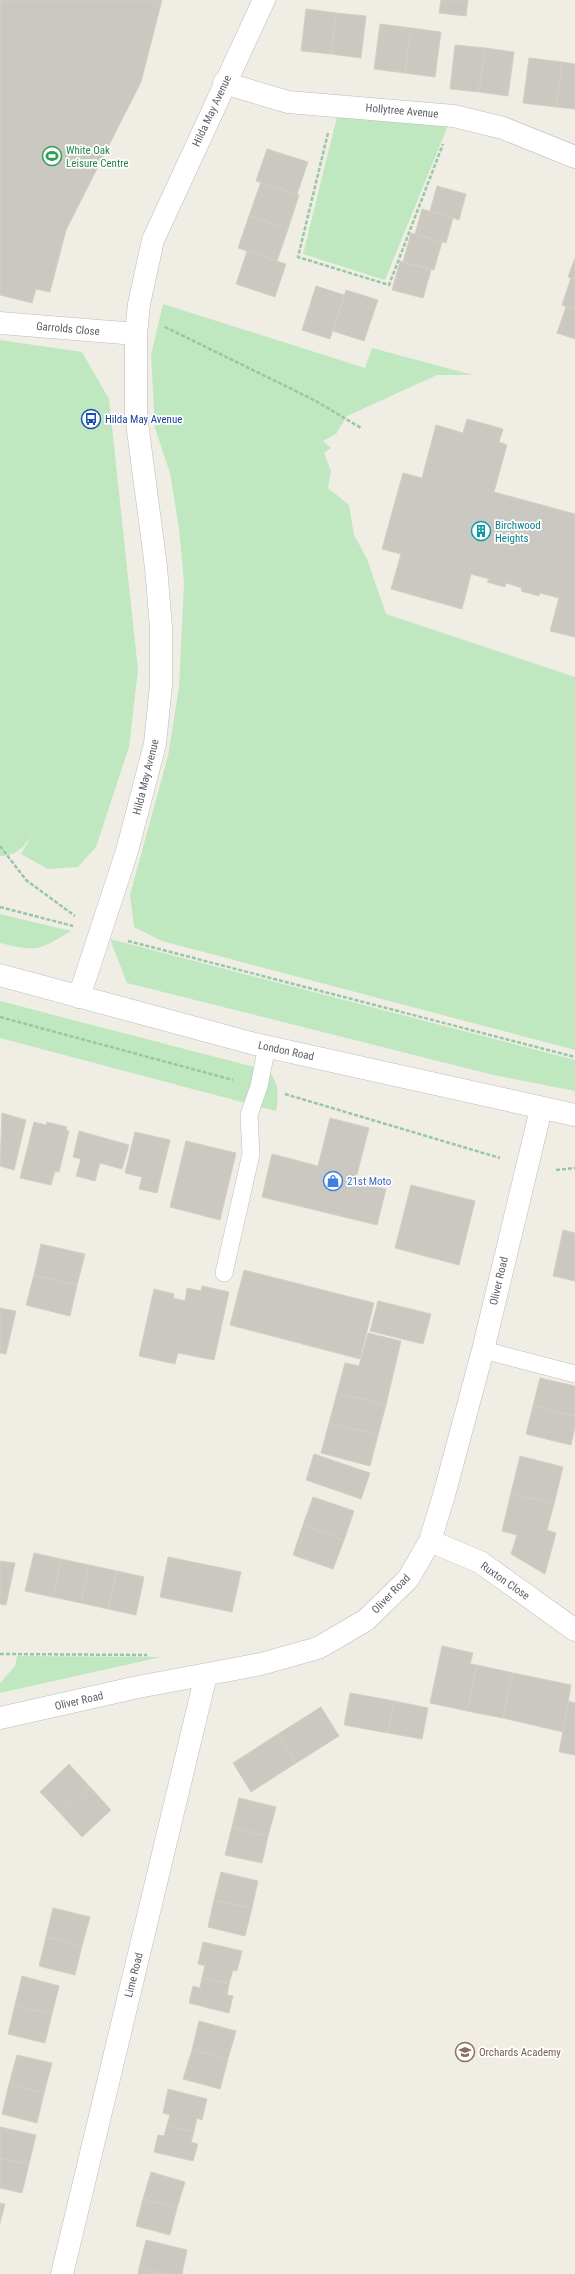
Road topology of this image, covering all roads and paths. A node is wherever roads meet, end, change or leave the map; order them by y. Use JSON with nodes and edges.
{"nodes":[{"id":1,"x":264,"y":0,"type":"edge"},
{"id":2,"x":224,"y":83,"type":"junction"},
{"id":3,"x":327,"y":137,"type":"dead end"},
{"id":4,"x":441,"y":150,"type":"dead end"},
{"id":5,"x":575,"y":157,"type":"edge"},
{"id":6,"x":0,"y":323,"type":"edge"},
{"id":7,"x":164,"y":327,"type":"dead end"},
{"id":8,"x":136,"y":334,"type":"junction"},
{"id":9,"x":362,"y":428,"type":"dead end"},
{"id":10,"x":0,"y":846,"type":"edge"},
{"id":11,"x":0,"y":907,"type":"edge"},
{"id":12,"x":98,"y":933,"type":"junction"},
{"id":13,"x":0,"y":975,"type":"edge"},
{"id":14,"x":79,"y":997,"type":"junction"},
{"id":15,"x":0,"y":1017,"type":"edge"},
{"id":16,"x":267,"y":1046,"type":"junction"},
{"id":17,"x":575,"y":1057,"type":"edge"},
{"id":18,"x":259,"y":1086,"type":"junction"},
{"id":19,"x":541,"y":1109,"type":"junction"},
{"id":20,"x":575,"y":1115,"type":"edge"},
{"id":21,"x":528,"y":1166,"type":"junction"},
{"id":22,"x":575,"y":1168,"type":"edge"},
{"id":23,"x":224,"y":1273,"type":"dead end"},
{"id":24,"x":483,"y":1350,"type":"junction"},
{"id":25,"x":575,"y":1374,"type":"edge"},
{"id":26,"x":430,"y":1541,"type":"junction"},
{"id":27,"x":575,"y":1630,"type":"edge"},
{"id":28,"x":0,"y":1654,"type":"edge"},
{"id":29,"x":151,"y":1654,"type":"dead end"},
{"id":30,"x":206,"y":1675,"type":"junction"},
{"id":31,"x":0,"y":1718,"type":"edge"},
{"id":32,"x":62,"y":2274,"type":"edge"}],
"edges":[{"from":1,"to":2,"type":"street","name":"Hilda May Avenue"},
{"from":2,"to":5,"type":"street","name":"Hollytree Avenue"},
{"from":2,"to":8,"type":"street","name":"Hilda May Avenue"},
{"from":3,"to":4,"type":"path"},
{"from":6,"to":8,"type":"street","name":"Garrolds Close"},
{"from":7,"to":9,"type":"path"},
{"from":8,"to":12,"type":"street","name":"Hilda May Avenue"},
{"from":10,"to":12,"type":"path"},
{"from":11,"to":12,"type":"path"},
{"from":12,"to":14,"type":"street","name":"Hilda May Avenue"},
{"from":12,"to":17,"type":"path"},
{"from":13,"to":14,"type":"street","name":"London Road"},
{"from":14,"to":16,"type":"street","name":"London Road"},
{"from":15,"to":18,"type":"path"},
{"from":16,"to":18,"type":"lane"},
{"from":16,"to":19,"type":"street","name":"London Road"},
{"from":18,"to":21,"type":"path"},
{"from":18,"to":23,"type":"lane"},
{"from":19,"to":20,"type":"street","name":"London Road"},
{"from":19,"to":21,"type":"street","name":"Oliver Road"},
{"from":21,"to":22,"type":"path"},
{"from":21,"to":24,"type":"street","name":"Oliver Road"},
{"from":24,"to":25,"type":"lane"},
{"from":24,"to":26,"type":"street","name":"Oliver Road"},
{"from":26,"to":27,"type":"street","name":"Ruxton Close"},
{"from":26,"to":30,"type":"street","name":"Oliver Road"},
{"from":28,"to":29,"type":"path"},
{"from":30,"to":31,"type":"street","name":"Oliver Road"},
{"from":30,"to":32,"type":"street","name":"Lime Road"}]}
